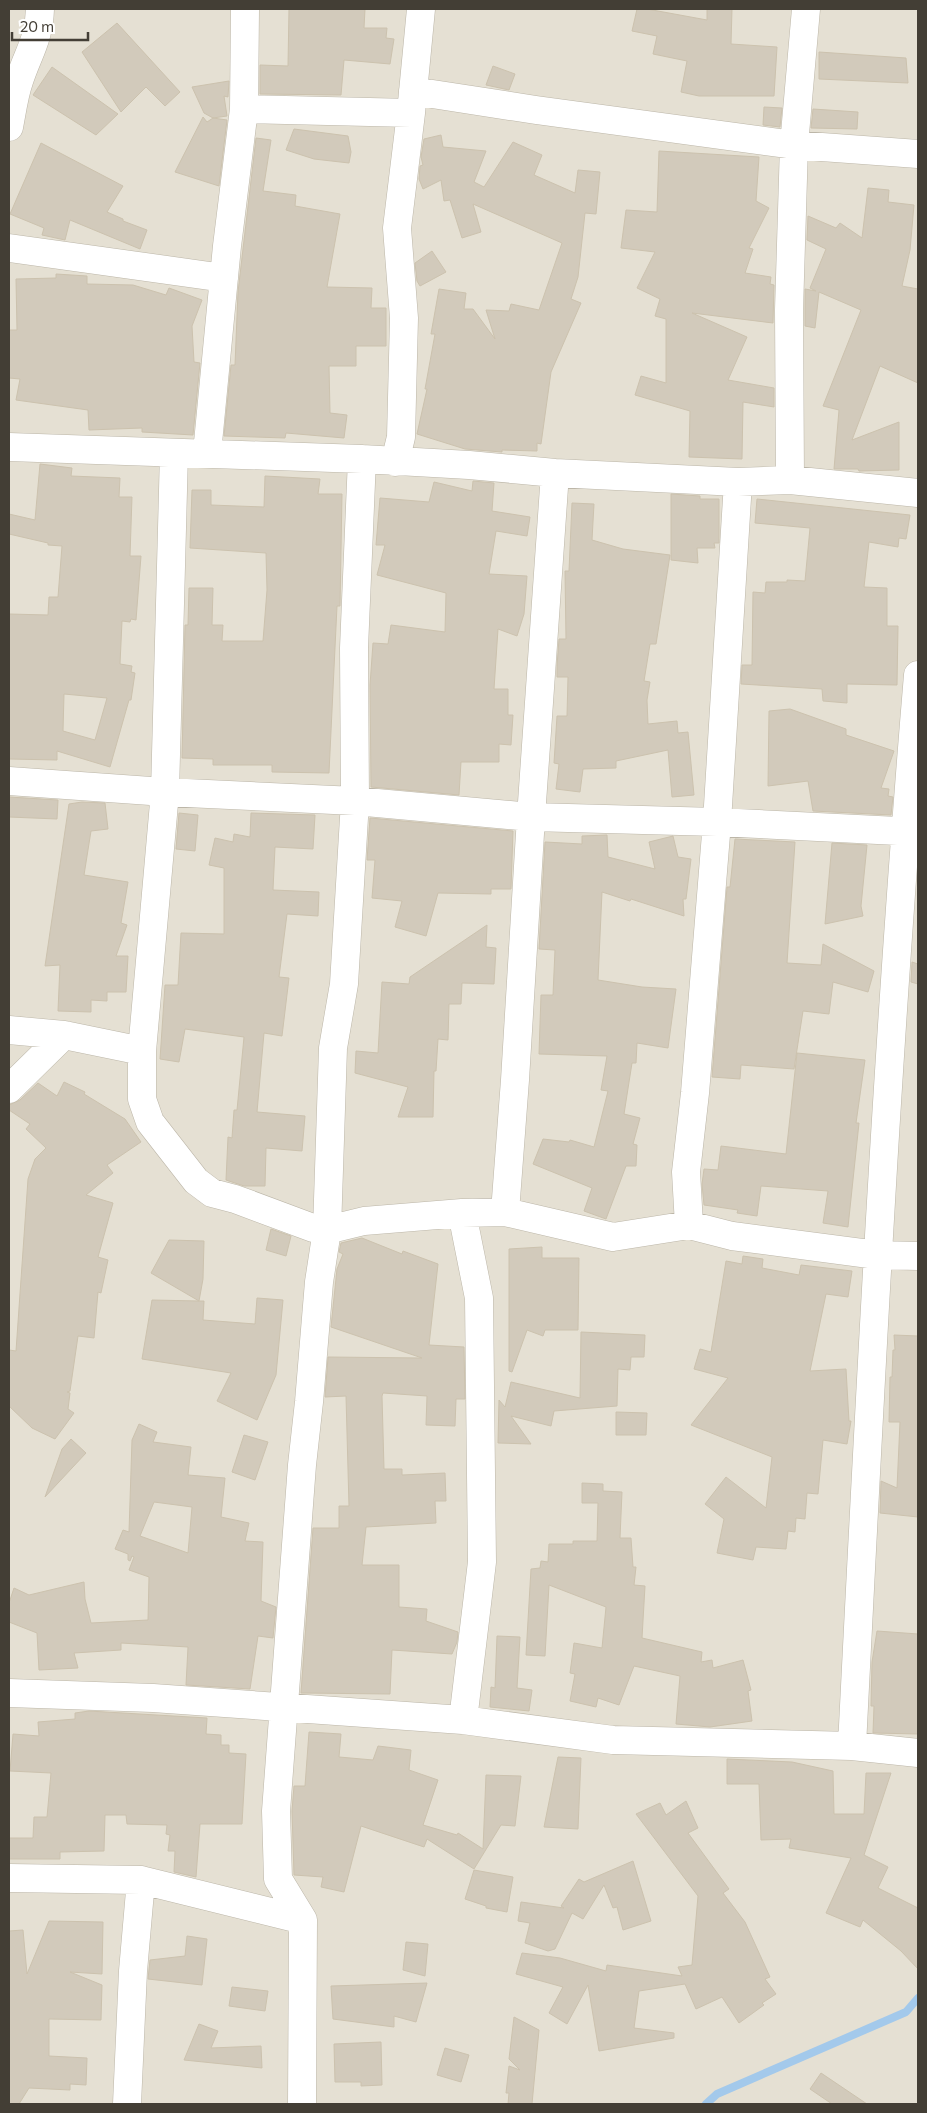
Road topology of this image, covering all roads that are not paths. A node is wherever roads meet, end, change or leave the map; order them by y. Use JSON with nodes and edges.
{"nodes":[{"id":1,"x":40,"y":9,"type":"edge"},
{"id":2,"x":245,"y":9,"type":"edge"},
{"id":3,"x":421,"y":9,"type":"edge"},
{"id":4,"x":806,"y":9,"type":"edge"},
{"id":5,"x":405,"y":106,"type":"junction"},
{"id":6,"x":244,"y":109,"type":"junction"},
{"id":7,"x":9,"y":128,"type":"edge"},
{"id":8,"x":794,"y":145,"type":"junction"},
{"id":9,"x":918,"y":154,"type":"edge"},
{"id":10,"x":382,"y":175,"type":"dead end"},
{"id":11,"x":9,"y":248,"type":"edge"},
{"id":12,"x":224,"y":278,"type":"junction"},
{"id":13,"x":9,"y":447,"type":"edge"},
{"id":14,"x":174,"y":453,"type":"junction"},
{"id":15,"x":207,"y":453,"type":"junction"},
{"id":16,"x":362,"y":459,"type":"junction"},
{"id":17,"x":395,"y":462,"type":"junction"},
{"id":18,"x":555,"y":473,"type":"junction"},
{"id":19,"x":790,"y":480,"type":"junction"},
{"id":20,"x":738,"y":482,"type":"junction"},
{"id":21,"x":918,"y":493,"type":"edge"},
{"id":22,"x":918,"y":675,"type":"edge"},
{"id":23,"x":9,"y":781,"type":"edge"},
{"id":24,"x":165,"y":792,"type":"junction"},
{"id":25,"x":355,"y":801,"type":"junction"},
{"id":26,"x":531,"y":817,"type":"junction"},
{"id":27,"x":717,"y":822,"type":"junction"},
{"id":28,"x":912,"y":831,"type":"edge"},
{"id":29,"x":9,"y":1030,"type":"edge"},
{"id":30,"x":64,"y":1035,"type":"junction"},
{"id":31,"x":142,"y":1051,"type":"junction"},
{"id":32,"x":9,"y":1089,"type":"edge"},
{"id":33,"x":505,"y":1212,"type":"junction"},
{"id":34,"x":462,"y":1213,"type":"junction"},
{"id":35,"x":689,"y":1225,"type":"junction"},
{"id":36,"x":327,"y":1230,"type":"junction"},
{"id":37,"x":877,"y":1255,"type":"junction"},
{"id":38,"x":918,"y":1256,"type":"edge"},
{"id":39,"x":9,"y":1693,"type":"edge"},
{"id":40,"x":283,"y":1706,"type":"junction"},
{"id":41,"x":463,"y":1720,"type":"junction"},
{"id":42,"x":852,"y":1746,"type":"junction"},
{"id":43,"x":918,"y":1753,"type":"edge"},
{"id":44,"x":9,"y":1878,"type":"edge"},
{"id":45,"x":141,"y":1880,"type":"junction"},
{"id":46,"x":303,"y":1920,"type":"junction"},
{"id":47,"x":127,"y":2104,"type":"edge"},
{"id":48,"x":302,"y":2104,"type":"edge"}],
"edges":[{"from":1,"to":7,"type":"street"},
{"from":2,"to":6,"type":"street"},
{"from":3,"to":5,"type":"street"},
{"from":4,"to":8,"type":"street"},
{"from":5,"to":6,"type":"street"},
{"from":5,"to":8,"type":"street"},
{"from":5,"to":10,"type":"street"},
{"from":5,"to":17,"type":"street"},
{"from":6,"to":12,"type":"street"},
{"from":8,"to":9,"type":"street"},
{"from":8,"to":19,"type":"street"},
{"from":11,"to":12,"type":"street"},
{"from":12,"to":15,"type":"street"},
{"from":13,"to":14,"type":"street"},
{"from":14,"to":15,"type":"street"},
{"from":14,"to":24,"type":"street"},
{"from":15,"to":16,"type":"street"},
{"from":16,"to":17,"type":"street"},
{"from":16,"to":25,"type":"street"},
{"from":17,"to":18,"type":"street"},
{"from":18,"to":20,"type":"street"},
{"from":18,"to":26,"type":"street"},
{"from":19,"to":20,"type":"street"},
{"from":19,"to":21,"type":"street"},
{"from":20,"to":27,"type":"street"},
{"from":22,"to":28,"type":"street"},
{"from":23,"to":24,"type":"street"},
{"from":24,"to":25,"type":"street"},
{"from":24,"to":31,"type":"street"},
{"from":25,"to":26,"type":"street"},
{"from":25,"to":36,"type":"street"},
{"from":26,"to":27,"type":"street"},
{"from":26,"to":33,"type":"street"},
{"from":27,"to":28,"type":"street"},
{"from":27,"to":35,"type":"street"},
{"from":28,"to":37,"type":"street"},
{"from":29,"to":30,"type":"street"},
{"from":30,"to":31,"type":"street"},
{"from":30,"to":32,"type":"street"},
{"from":31,"to":36,"type":"street"},
{"from":33,"to":34,"type":"street"},
{"from":33,"to":35,"type":"street"},
{"from":34,"to":36,"type":"street"},
{"from":34,"to":41,"type":"street"},
{"from":35,"to":37,"type":"street"},
{"from":36,"to":40,"type":"street"},
{"from":37,"to":38,"type":"street"},
{"from":37,"to":42,"type":"street"},
{"from":39,"to":40,"type":"street"},
{"from":40,"to":41,"type":"street"},
{"from":40,"to":46,"type":"street"},
{"from":41,"to":42,"type":"street"},
{"from":42,"to":43,"type":"street"},
{"from":44,"to":45,"type":"street"},
{"from":45,"to":46,"type":"street"},
{"from":45,"to":47,"type":"street"},
{"from":46,"to":48,"type":"street"}]}
